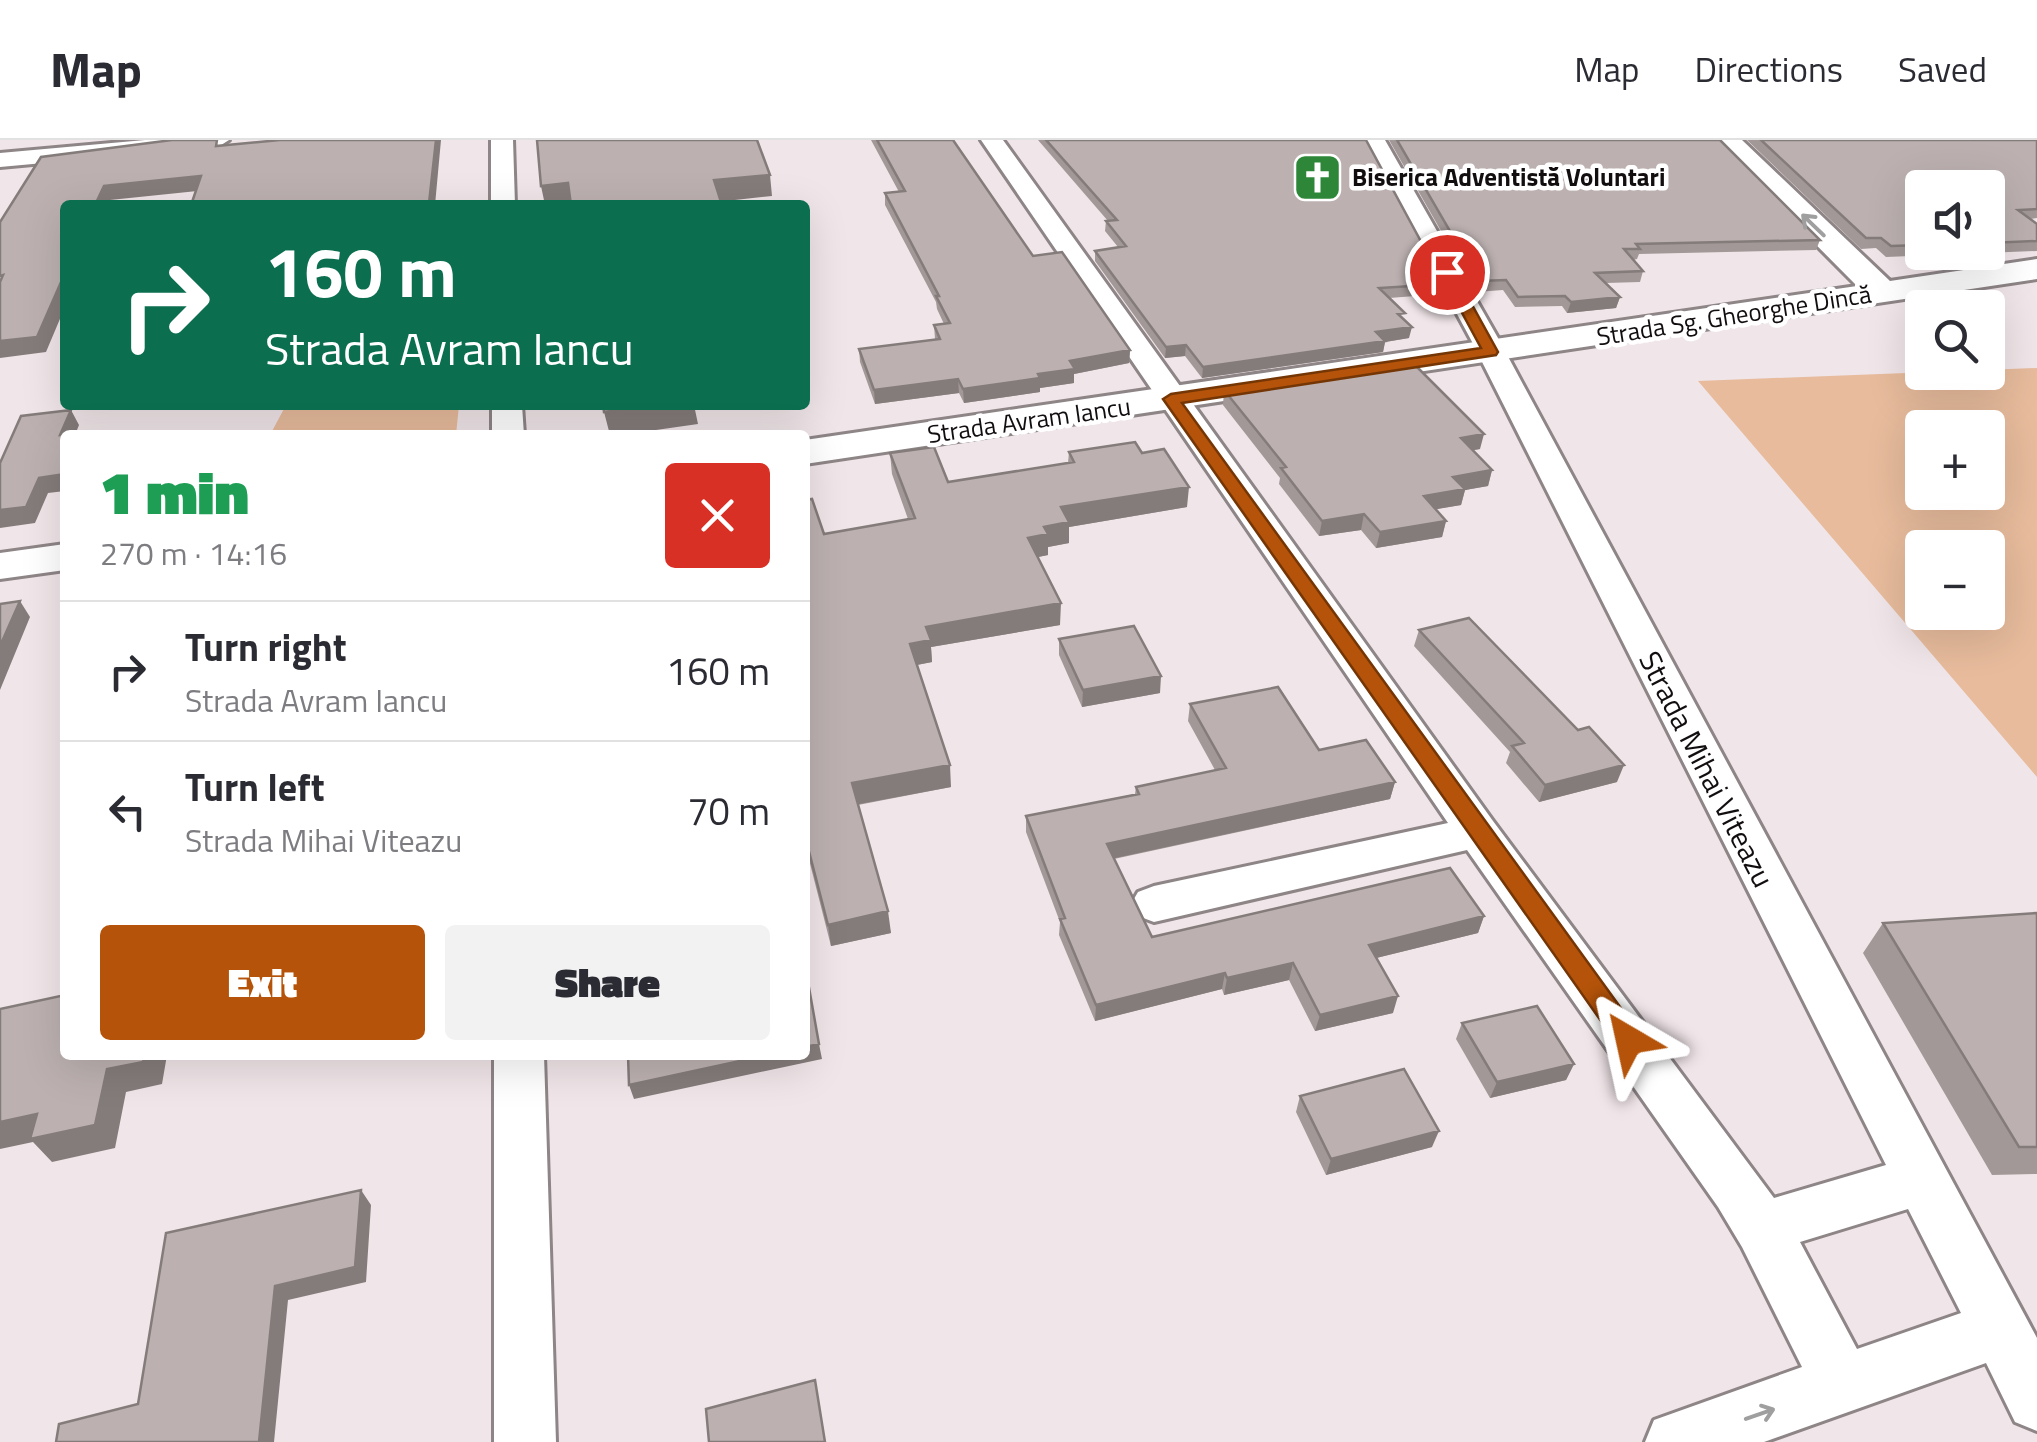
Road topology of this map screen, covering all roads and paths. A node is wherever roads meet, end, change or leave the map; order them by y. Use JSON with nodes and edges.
{"nodes":[{"id":1,"x":218,"y":140,"type":"edge"},
{"id":2,"x":502,"y":140,"type":"edge"},
{"id":3,"x":992,"y":140,"type":"edge"},
{"id":4,"x":1374,"y":140,"type":"edge"},
{"id":5,"x":1726,"y":140,"type":"edge"},
{"id":6,"x":0,"y":160,"type":"edge"},
{"id":7,"x":503,"y":200,"type":"edge"},
{"id":8,"x":2037,"y":269,"type":"edge"},
{"id":9,"x":1883,"y":292,"type":"junction"},
{"id":10,"x":1490,"y":352,"type":"junction"},
{"id":11,"x":1171,"y":399,"type":"junction"},
{"id":12,"x":810,"y":451,"type":"edge"},
{"id":13,"x":60,"y":558,"type":"edge"},
{"id":14,"x":0,"y":566,"type":"edge"},
{"id":15,"x":1478,"y":832,"type":"junction"},
{"id":16,"x":1154,"y":904,"type":"dead end"},
{"id":17,"x":519,"y":1060,"type":"edge"},
{"id":18,"x":1920,"y":1180,"type":"junction"},
{"id":19,"x":1762,"y":1228,"type":"junction"},
{"id":20,"x":1999,"y":1329,"type":"junction"},
{"id":21,"x":1843,"y":1385,"type":"junction"},
{"id":22,"x":2037,"y":1400,"type":"edge"},
{"id":23,"x":525,"y":1442,"type":"edge"},
{"id":24,"x":1676,"y":1442,"type":"edge"}],
"edges":[{"from":1,"to":6,"type":"street"},
{"from":2,"to":7,"type":"street"},
{"from":3,"to":11,"type":"street"},
{"from":4,"to":10,"type":"street","name":"Strada Mihai Viteazu"},
{"from":9,"to":5,"type":"street","one_way":true},
{"from":8,"to":9,"type":"street","name":"Strada Sg. Gheorghe Dincă"},
{"from":9,"to":10,"type":"street","name":"Strada Sg. Gheorghe Dincă"},
{"from":10,"to":11,"type":"street","name":"Strada Avram Iancu"},
{"from":10,"to":18,"type":"street","name":"Strada Mihai Viteazu"},
{"from":11,"to":12,"type":"street","name":"Strada Avram Iancu"},
{"from":11,"to":15,"type":"street"},
{"from":13,"to":14,"type":"street"},
{"from":15,"to":16,"type":"street"},
{"from":15,"to":19,"type":"street"},
{"from":17,"to":23,"type":"street"},
{"from":18,"to":19,"type":"street"},
{"from":18,"to":20,"type":"street","name":"Strada Mihai Viteazu"},
{"from":19,"to":21,"type":"street"},
{"from":20,"to":21,"type":"street"},
{"from":20,"to":22,"type":"street","name":"Strada Mihai Viteazu"},
{"from":24,"to":21,"type":"street","one_way":true}]}
